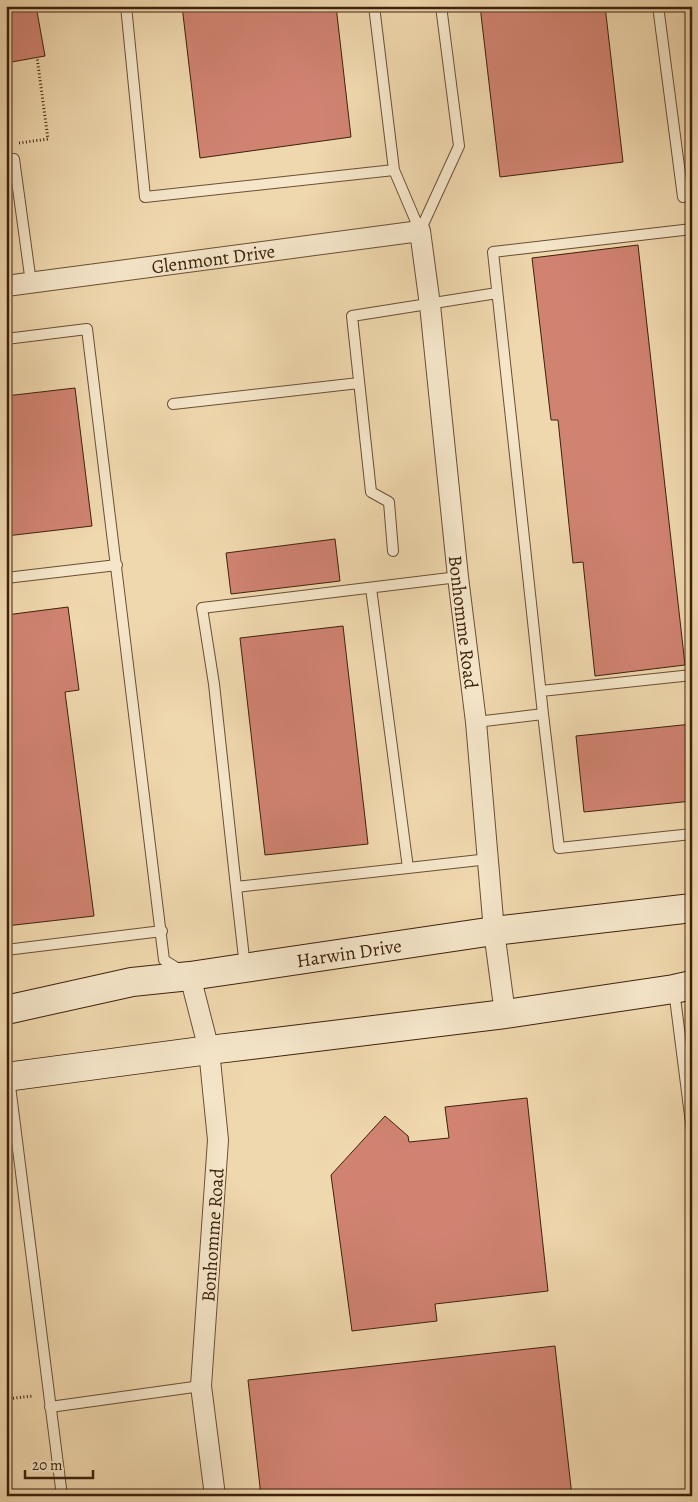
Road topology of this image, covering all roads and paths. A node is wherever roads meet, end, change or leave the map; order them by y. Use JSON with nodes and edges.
{"nodes":[{"id":1,"x":126,"y":6,"type":"edge"},
{"id":2,"x":374,"y":6,"type":"edge"},
{"id":3,"x":441,"y":6,"type":"edge"},
{"id":4,"x":658,"y":6,"type":"edge"},
{"id":5,"x":37,"y":57,"type":"dead end"},
{"id":6,"x":14,"y":159,"type":"joint"},
{"id":7,"x":394,"y":170,"type":"junction"},
{"id":8,"x":683,"y":197,"type":"dead end"},
{"id":9,"x":692,"y":229,"type":"edge"},
{"id":10,"x":420,"y":231,"type":"junction"},
{"id":11,"x":31,"y":283,"type":"junction"},
{"id":12,"x":6,"y":286,"type":"edge"},
{"id":13,"x":497,"y":293,"type":"junction"},
{"id":14,"x":430,"y":304,"type":"junction"},
{"id":15,"x":6,"y":339,"type":"edge"},
{"id":16,"x":359,"y":383,"type":"junction"},
{"id":17,"x":173,"y":404,"type":"dead end"},
{"id":18,"x":393,"y":551,"type":"dead end"},
{"id":19,"x":117,"y":565,"type":"junction"},
{"id":20,"x":458,"y":577,"type":"junction"},
{"id":21,"x":6,"y":578,"type":"edge"},
{"id":22,"x":370,"y":588,"type":"junction"},
{"id":23,"x":692,"y":675,"type":"edge"},
{"id":24,"x":541,"y":691,"type":"junction"},
{"id":25,"x":543,"y":714,"type":"junction"},
{"id":26,"x":476,"y":722,"type":"junction"},
{"id":27,"x":692,"y":834,"type":"edge"},
{"id":28,"x":489,"y":859,"type":"junction"},
{"id":29,"x":408,"y":868,"type":"junction"},
{"id":30,"x":236,"y":887,"type":"junction"},
{"id":31,"x":692,"y":908,"type":"edge"},
{"id":32,"x":162,"y":931,"type":"junction"},
{"id":33,"x":494,"y":931,"type":"junction"},
{"id":34,"x":6,"y":950,"type":"edge"},
{"id":35,"x":245,"y":968,"type":"junction"},
{"id":36,"x":190,"y":976,"type":"junction"},
{"id":37,"x":683,"y":987,"type":"edge"},
{"id":38,"x":6,"y":1010,"type":"edge"},
{"id":39,"x":505,"y":1014,"type":"junction"},
{"id":40,"x":209,"y":1050,"type":"junction"},
{"id":41,"x":8,"y":1077,"type":"edge"},
{"id":42,"x":692,"y":1131,"type":"edge"},
{"id":43,"x":201,"y":1386,"type":"junction"},
{"id":44,"x":49,"y":1394,"type":"junction"},
{"id":45,"x":6,"y":1399,"type":"edge"},
{"id":46,"x":50,"y":1407,"type":"junction"},
{"id":47,"x":62,"y":1496,"type":"edge"},
{"id":48,"x":215,"y":1496,"type":"edge"}],
"edges":[{"from":1,"to":7,"type":"lane"},
{"from":2,"to":7,"type":"lane"},
{"from":3,"to":10,"type":"lane"},
{"from":4,"to":8,"type":"lane"},
{"from":5,"to":6,"type":"path"},
{"from":6,"to":11,"type":"lane"},
{"from":7,"to":10,"type":"lane"},
{"from":9,"to":13,"type":"lane"},
{"from":10,"to":11,"type":"street","name":"Glenmont Drive"},
{"from":10,"to":14,"type":"street","name":"Bonhomme Road"},
{"from":11,"to":12,"type":"street","name":"Glenmont Drive"},
{"from":13,"to":14,"type":"lane"},
{"from":13,"to":24,"type":"lane"},
{"from":14,"to":16,"type":"lane"},
{"from":14,"to":20,"type":"street","name":"Bonhomme Road"},
{"from":15,"to":19,"type":"lane"},
{"from":16,"to":17,"type":"lane"},
{"from":16,"to":18,"type":"lane"},
{"from":19,"to":21,"type":"lane"},
{"from":19,"to":32,"type":"lane"},
{"from":20,"to":22,"type":"lane"},
{"from":20,"to":26,"type":"street","name":"Bonhomme Road"},
{"from":22,"to":29,"type":"lane"},
{"from":22,"to":30,"type":"lane"},
{"from":23,"to":24,"type":"lane"},
{"from":24,"to":25,"type":"lane"},
{"from":25,"to":26,"type":"lane"},
{"from":25,"to":27,"type":"lane"},
{"from":26,"to":28,"type":"street","name":"Bonhomme Road"},
{"from":28,"to":29,"type":"lane"},
{"from":28,"to":33,"type":"street","name":"Bonhomme Road"},
{"from":29,"to":30,"type":"lane"},
{"from":30,"to":35,"type":"lane"},
{"from":31,"to":33,"type":"main road","name":"Harwin Drive"},
{"from":32,"to":34,"type":"lane"},
{"from":32,"to":36,"type":"lane"},
{"from":33,"to":35,"type":"main road","name":"Harwin Drive"},
{"from":33,"to":39,"type":"street","name":"Bonhomme Road"},
{"from":35,"to":36,"type":"main road","name":"Harwin Drive"},
{"from":36,"to":38,"type":"main road","name":"Harwin Drive"},
{"from":36,"to":40,"type":"street","name":"Bonhomme Road"},
{"from":37,"to":39,"type":"main road"},
{"from":37,"to":42,"type":"lane"},
{"from":39,"to":40,"type":"main road"},
{"from":40,"to":41,"type":"main road"},
{"from":40,"to":43,"type":"street","name":"Bonhomme Road"},
{"from":41,"to":44,"type":"lane"},
{"from":43,"to":46,"type":"lane"},
{"from":43,"to":48,"type":"street","name":"Bonhomme Road"},
{"from":44,"to":45,"type":"path"},
{"from":44,"to":46,"type":"lane"},
{"from":46,"to":47,"type":"lane"}]}
